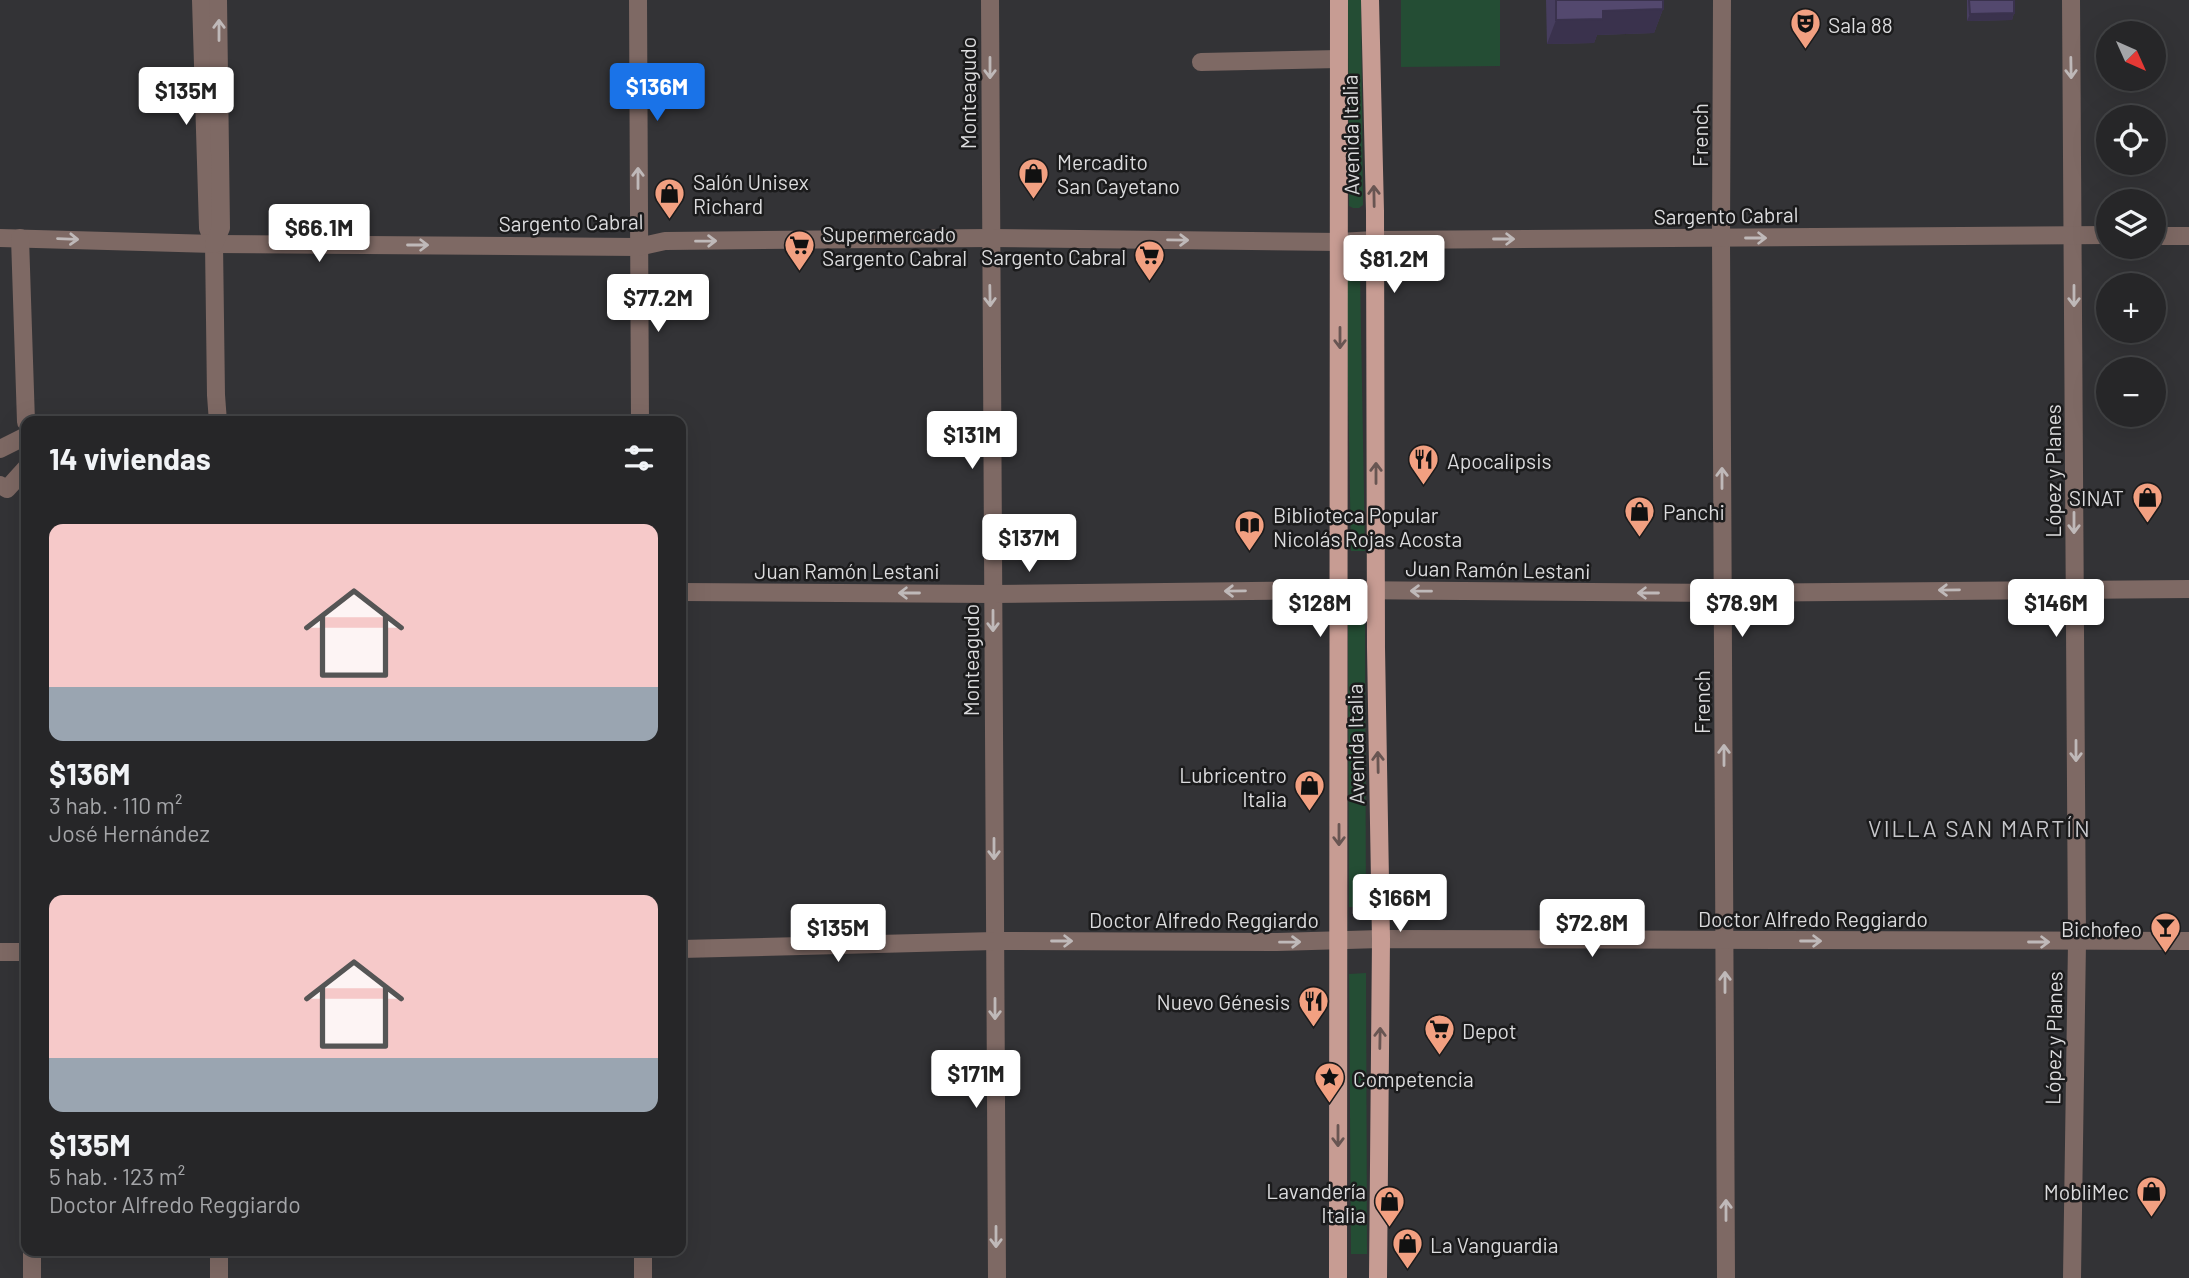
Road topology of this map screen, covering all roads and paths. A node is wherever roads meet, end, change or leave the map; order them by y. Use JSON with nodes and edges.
{"nodes":[{"id":1,"x":201,"y":0,"type":"edge"},
{"id":2,"x":218,"y":0,"type":"edge"},
{"id":3,"x":638,"y":0,"type":"edge"},
{"id":4,"x":990,"y":0,"type":"edge"},
{"id":5,"x":1339,"y":0,"type":"edge"},
{"id":6,"x":1370,"y":0,"type":"edge"},
{"id":7,"x":1722,"y":0,"type":"edge"},
{"id":8,"x":2071,"y":0,"type":"edge"},
{"id":9,"x":1338,"y":59,"type":"junction"},
{"id":10,"x":1201,"y":62,"type":"dead end"},
{"id":11,"x":2074,"y":235,"type":"junction"},
{"id":12,"x":2096,"y":235,"type":"edge"},
{"id":13,"x":2166,"y":236,"type":"edge"},
{"id":14,"x":2189,"y":236,"type":"edge"},
{"id":15,"x":0,"y":238,"type":"edge"},
{"id":16,"x":20,"y":238,"type":"junction"},
{"id":17,"x":989,"y":238,"type":"junction"},
{"id":18,"x":1721,"y":238,"type":"junction"},
{"id":19,"x":1374,"y":240,"type":"junction"},
{"id":20,"x":1340,"y":242,"type":"junction"},
{"id":21,"x":214,"y":244,"type":"junction"},
{"id":22,"x":638,"y":247,"type":"junction"},
{"id":23,"x":26,"y":416,"type":"edge"},
{"id":24,"x":218,"y":416,"type":"edge"},
{"id":25,"x":640,"y":416,"type":"edge"},
{"id":26,"x":21,"y":438,"type":"edge"},
{"id":27,"x":0,"y":449,"type":"edge"},
{"id":28,"x":21,"y":474,"type":"edge"},
{"id":29,"x":0,"y":485,"type":"edge"},
{"id":30,"x":2075,"y":589,"type":"junction"},
{"id":31,"x":2189,"y":589,"type":"edge"},
{"id":32,"x":1339,"y":590,"type":"junction"},
{"id":33,"x":1377,"y":590,"type":"junction"},
{"id":34,"x":686,"y":592,"type":"edge"},
{"id":35,"x":1723,"y":593,"type":"junction"},
{"id":36,"x":993,"y":594,"type":"junction"},
{"id":37,"x":1381,"y":940,"type":"junction"},
{"id":38,"x":994,"y":941,"type":"junction"},
{"id":39,"x":1339,"y":941,"type":"junction"},
{"id":40,"x":1724,"y":941,"type":"junction"},
{"id":41,"x":2189,"y":941,"type":"edge"},
{"id":42,"x":2077,"y":942,"type":"junction"},
{"id":43,"x":686,"y":949,"type":"edge"},
{"id":44,"x":0,"y":952,"type":"edge"},
{"id":45,"x":21,"y":952,"type":"edge"},
{"id":46,"x":32,"y":1256,"type":"edge"},
{"id":47,"x":219,"y":1256,"type":"edge"},
{"id":48,"x":643,"y":1256,"type":"edge"},
{"id":49,"x":32,"y":1278,"type":"edge"},
{"id":50,"x":219,"y":1278,"type":"edge"},
{"id":51,"x":643,"y":1278,"type":"edge"},
{"id":52,"x":997,"y":1278,"type":"edge"},
{"id":53,"x":1338,"y":1278,"type":"edge"},
{"id":54,"x":1378,"y":1278,"type":"edge"},
{"id":55,"x":1726,"y":1278,"type":"edge"},
{"id":56,"x":2072,"y":1278,"type":"edge"}],
"edges":[{"from":1,"to":21,"type":"street"},
{"from":21,"to":2,"type":"street","one_way":true},
{"from":22,"to":3,"type":"street","one_way":true},
{"from":4,"to":17,"type":"street","name":"Monteagudo","one_way":true},
{"from":5,"to":9,"type":"main road","name":"Avenida Italia"},
{"from":19,"to":6,"type":"main road","name":"Avenida Italia","one_way":true},
{"from":7,"to":18,"type":"street","name":"French"},
{"from":8,"to":11,"type":"street","name":"López y Planes","one_way":true},
{"from":9,"to":10,"type":"street"},
{"from":9,"to":20,"type":"main road","name":"Avenida Italia"},
{"from":11,"to":12,"type":"street","name":"Sargento Cabral"},
{"from":18,"to":11,"type":"street","name":"Sargento Cabral","one_way":true},
{"from":11,"to":30,"type":"street","name":"López y Planes","one_way":true},
{"from":13,"to":14,"type":"street"},
{"from":15,"to":16,"type":"street","name":"Sargento Cabral"},
{"from":16,"to":21,"type":"street","name":"Sargento Cabral","one_way":true},
{"from":16,"to":23,"type":"street"},
{"from":17,"to":20,"type":"street","name":"Sargento Cabral","one_way":true},
{"from":22,"to":17,"type":"street","name":"Sargento Cabral","one_way":true},
{"from":17,"to":36,"type":"street","name":"Monteagudo","one_way":true},
{"from":19,"to":18,"type":"street","name":"Sargento Cabral","one_way":true},
{"from":35,"to":18,"type":"street","name":"French","one_way":true},
{"from":19,"to":20,"type":"street","name":"Sargento Cabral"},
{"from":33,"to":19,"type":"main road","name":"Avenida Italia","one_way":true},
{"from":20,"to":32,"type":"main road","name":"Avenida Italia","one_way":true},
{"from":21,"to":22,"type":"street","name":"Sargento Cabral","one_way":true},
{"from":21,"to":24,"type":"street"},
{"from":22,"to":25,"type":"street"},
{"from":26,"to":27,"type":"street"},
{"from":28,"to":29,"type":"street"},
{"from":30,"to":31,"type":"street","name":"Juan Ramón Lestani"},
{"from":30,"to":35,"type":"street","name":"Juan Ramón Lestani","one_way":true},
{"from":30,"to":42,"type":"street","name":"López y Planes","one_way":true},
{"from":32,"to":33,"type":"street","name":"Juan Ramón Lestani"},
{"from":32,"to":36,"type":"street","name":"Juan Ramón Lestani","one_way":true},
{"from":32,"to":39,"type":"main road","name":"Avenida Italia","one_way":true},
{"from":35,"to":33,"type":"street","name":"Juan Ramón Lestani","one_way":true},
{"from":37,"to":33,"type":"main road","name":"Avenida Italia","one_way":true},
{"from":36,"to":34,"type":"street","name":"Juan Ramón Lestani","one_way":true},
{"from":40,"to":35,"type":"street","name":"French","one_way":true},
{"from":36,"to":38,"type":"street","name":"Monteagudo","one_way":true},
{"from":37,"to":39,"type":"street","name":"Doctor Alfredo Reggiardo"},
{"from":37,"to":40,"type":"street","name":"Doctor Alfredo Reggiardo"},
{"from":54,"to":37,"type":"main road","name":"Avenida Italia","one_way":true},
{"from":38,"to":39,"type":"street","name":"Doctor Alfredo Reggiardo","one_way":true},
{"from":38,"to":43,"type":"street","name":"Doctor Alfredo Reggiardo"},
{"from":38,"to":52,"type":"street","name":"Monteagudo","one_way":true},
{"from":39,"to":53,"type":"main road","name":"Avenida Italia","one_way":true},
{"from":40,"to":42,"type":"street","name":"Doctor Alfredo Reggiardo","one_way":true},
{"from":55,"to":40,"type":"street","name":"French","one_way":true},
{"from":41,"to":42,"type":"street","name":"Doctor Alfredo Reggiardo"},
{"from":42,"to":56,"type":"street","name":"López y Planes"},
{"from":44,"to":45,"type":"street"},
{"from":46,"to":49,"type":"street"},
{"from":47,"to":50,"type":"street"},
{"from":48,"to":51,"type":"street"}]}
